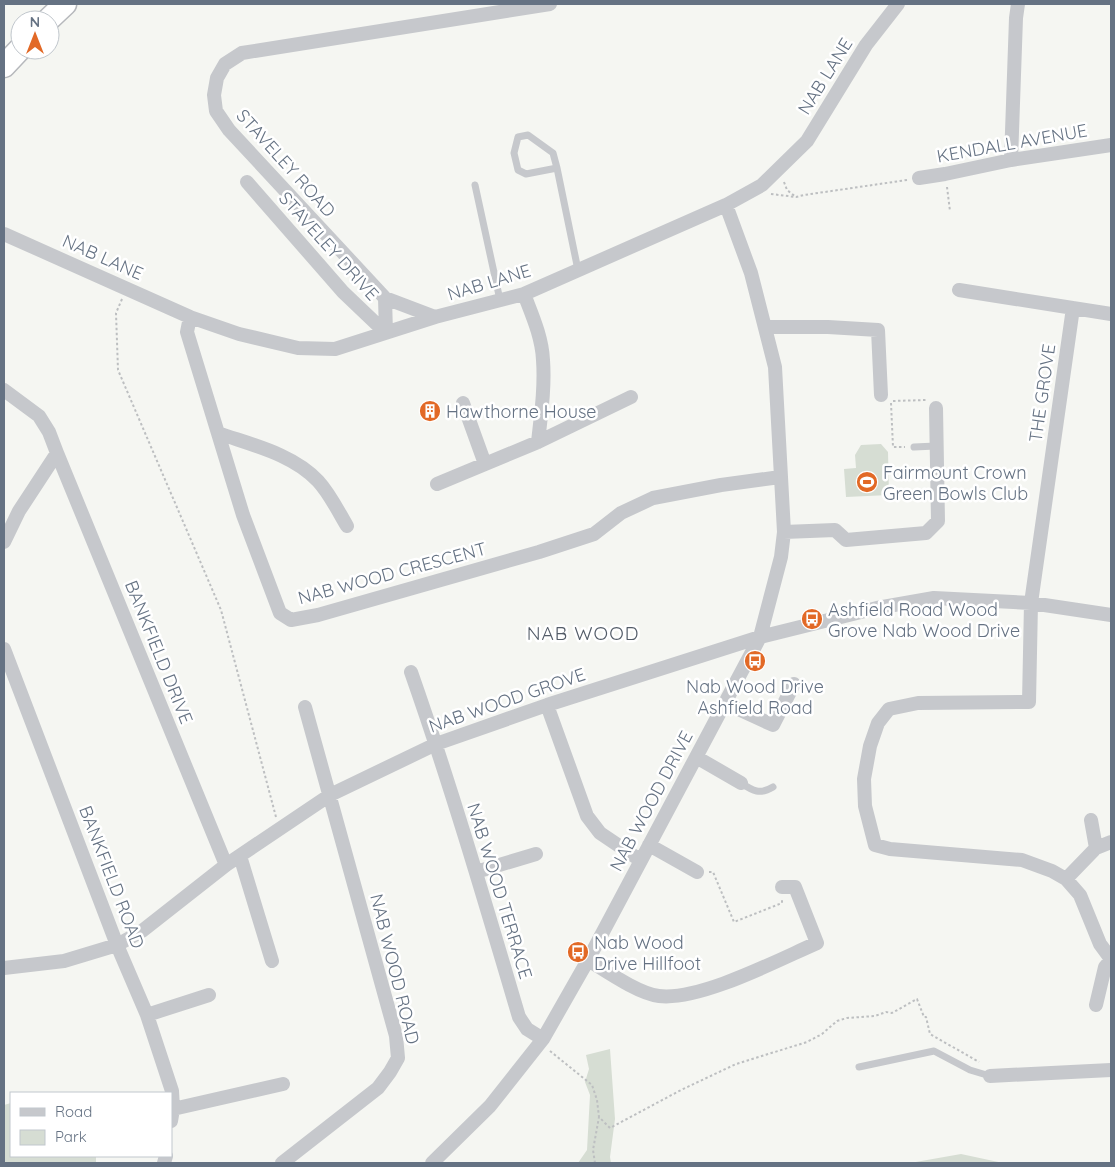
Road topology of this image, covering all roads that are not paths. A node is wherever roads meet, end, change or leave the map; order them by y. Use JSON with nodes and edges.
{"nodes":[{"id":1,"x":550,"y":4,"type":"edge"},
{"id":2,"x":898,"y":4,"type":"edge"},
{"id":3,"x":1018,"y":4,"type":"edge"},
{"id":4,"x":1111,"y":145,"type":"edge"},
{"id":5,"x":1011,"y":160,"type":"junction"},
{"id":6,"x":557,"y":168,"type":"junction"},
{"id":7,"x":919,"y":178,"type":"road end"},
{"id":8,"x":247,"y":182,"type":"dead end"},
{"id":9,"x":475,"y":185,"type":"dead end"},
{"id":10,"x":726,"y":205,"type":"junction"},
{"id":11,"x":4,"y":234,"type":"edge"},
{"id":12,"x":578,"y":270,"type":"junction"},
{"id":13,"x":959,"y":290,"type":"dead end"},
{"id":14,"x":524,"y":294,"type":"junction"},
{"id":15,"x":385,"y":298,"type":"junction"},
{"id":16,"x":500,"y":300,"type":"junction"},
{"id":17,"x":1073,"y":308,"type":"junction"},
{"id":18,"x":1111,"y":314,"type":"edge"},
{"id":19,"x":190,"y":317,"type":"junction"},
{"id":20,"x":435,"y":317,"type":"junction"},
{"id":21,"x":765,"y":328,"type":"junction"},
{"id":22,"x":386,"y":333,"type":"junction"},
{"id":23,"x":5,"y":394,"type":"edge"},
{"id":24,"x":632,"y":397,"type":"dead end"},
{"id":25,"x":886,"y":399,"type":"road end"},
{"id":26,"x":463,"y":403,"type":"dead end"},
{"id":27,"x":936,"y":408,"type":"road end"},
{"id":28,"x":218,"y":433,"type":"junction"},
{"id":29,"x":538,"y":442,"type":"junction"},
{"id":30,"x":936,"y":446,"type":"junction"},
{"id":31,"x":914,"y":447,"type":"road end"},
{"id":32,"x":57,"y":453,"type":"junction"},
{"id":33,"x":485,"y":464,"type":"junction"},
{"id":34,"x":780,"y":477,"type":"junction"},
{"id":35,"x":437,"y":484,"type":"dead end"},
{"id":36,"x":347,"y":526,"type":"dead end"},
{"id":37,"x":784,"y":532,"type":"junction"},
{"id":38,"x":4,"y":542,"type":"edge"},
{"id":39,"x":1031,"y":603,"type":"junction"},
{"id":40,"x":1111,"y":615,"type":"edge"},
{"id":41,"x":760,"y":637,"type":"junction"},
{"id":42,"x":4,"y":649,"type":"edge"},
{"id":43,"x":411,"y":672,"type":"dead end"},
{"id":44,"x":794,"y":684,"type":"dead end"},
{"id":45,"x":725,"y":703,"type":"junction"},
{"id":46,"x":547,"y":705,"type":"junction"},
{"id":47,"x":305,"y":708,"type":"dead end"},
{"id":48,"x":436,"y":744,"type":"junction"},
{"id":49,"x":696,"y":757,"type":"junction"},
{"id":50,"x":741,"y":783,"type":"joint"},
{"id":51,"x":773,"y":787,"type":"dead end"},
{"id":52,"x":330,"y":795,"type":"junction"},
{"id":53,"x":1091,"y":820,"type":"dead end"},
{"id":54,"x":1111,"y":842,"type":"edge"},
{"id":55,"x":649,"y":846,"type":"junction"},
{"id":56,"x":1096,"y":848,"type":"junction"},
{"id":57,"x":536,"y":854,"type":"dead end"},
{"id":58,"x":240,"y":856,"type":"junction"},
{"id":59,"x":640,"y":860,"type":"junction"},
{"id":60,"x":226,"y":866,"type":"junction"},
{"id":61,"x":476,"y":872,"type":"junction"},
{"id":62,"x":697,"y":872,"type":"road end"},
{"id":63,"x":1066,"y":879,"type":"junction"},
{"id":64,"x":782,"y":887,"type":"road end"},
{"id":65,"x":117,"y":945,"type":"junction"},
{"id":66,"x":1111,"y":959,"type":"edge"},
{"id":67,"x":588,"y":960,"type":"junction"},
{"id":68,"x":272,"y":961,"type":"dead end"},
{"id":69,"x":4,"y":968,"type":"edge"},
{"id":70,"x":209,"y":995,"type":"dead end"},
{"id":71,"x":1096,"y":1005,"type":"dead end"},
{"id":72,"x":147,"y":1015,"type":"junction"},
{"id":73,"x":543,"y":1039,"type":"junction"},
{"id":74,"x":859,"y":1067,"type":"dead end"},
{"id":75,"x":1111,"y":1070,"type":"edge"},
{"id":76,"x":991,"y":1076,"type":"joint"},
{"id":77,"x":283,"y":1084,"type":"dead end"},
{"id":78,"x":172,"y":1115,"type":"edge"},
{"id":79,"x":282,"y":1163,"type":"edge"},
{"id":80,"x":432,"y":1163,"type":"edge"}],
"edges":[{"from":1,"to":15,"type":"street","name":"STAVELEY ROAD"},
{"from":2,"to":10,"type":"street","name":"NAB LANE"},
{"from":3,"to":5,"type":"street"},
{"from":4,"to":5,"type":"street","name":"KENDALL AVENUE"},
{"from":5,"to":7,"type":"street","name":"KENDALL AVENUE"},
{"from":6,"to":6,"type":"lane"},
{"from":6,"to":12,"type":"lane"},
{"from":8,"to":22,"type":"street","name":"STAVELEY DRIVE"},
{"from":9,"to":16,"type":"lane"},
{"from":10,"to":12,"type":"street","name":"NAB LANE"},
{"from":10,"to":21,"type":"street","name":"NAB WOOD DRIVE"},
{"from":11,"to":19,"type":"street","name":"NAB LANE"},
{"from":12,"to":14,"type":"street","name":"NAB LANE"},
{"from":13,"to":17,"type":"street"},
{"from":14,"to":16,"type":"street","name":"NAB LANE"},
{"from":14,"to":29,"type":"street"},
{"from":15,"to":20,"type":"street","name":"STAVELEY ROAD"},
{"from":15,"to":22,"type":"street"},
{"from":16,"to":20,"type":"street","name":"NAB LANE"},
{"from":17,"to":18,"type":"street"},
{"from":17,"to":39,"type":"street","name":"THE GROVE"},
{"from":19,"to":22,"type":"street","name":"NAB LANE"},
{"from":19,"to":28,"type":"street","name":"NAB WOOD CRESCENT"},
{"from":20,"to":22,"type":"street","name":"NAB LANE"},
{"from":21,"to":25,"type":"street"},
{"from":21,"to":34,"type":"street","name":"NAB WOOD DRIVE"},
{"from":23,"to":32,"type":"street","name":"BANKFIELD DRIVE"},
{"from":24,"to":29,"type":"street"},
{"from":26,"to":33,"type":"street"},
{"from":27,"to":30,"type":"street"},
{"from":28,"to":34,"type":"street","name":"NAB WOOD CRESCENT"},
{"from":28,"to":36,"type":"street"},
{"from":29,"to":33,"type":"street"},
{"from":30,"to":31,"type":"lane"},
{"from":30,"to":37,"type":"street"},
{"from":32,"to":38,"type":"street"},
{"from":32,"to":60,"type":"street","name":"BANKFIELD DRIVE"},
{"from":33,"to":35,"type":"street"},
{"from":34,"to":37,"type":"street","name":"NAB WOOD DRIVE"},
{"from":37,"to":41,"type":"street","name":"NAB WOOD DRIVE"},
{"from":39,"to":40,"type":"street","name":"NAB WOOD GROVE"},
{"from":39,"to":41,"type":"street","name":"NAB WOOD GROVE"},
{"from":39,"to":63,"type":"street","name":"THE GROVE"},
{"from":41,"to":45,"type":"street","name":"NAB WOOD DRIVE"},
{"from":41,"to":46,"type":"street","name":"NAB WOOD GROVE"},
{"from":42,"to":65,"type":"street","name":"BANKFIELD ROAD"},
{"from":43,"to":48,"type":"street","name":"NAB WOOD TERRACE"},
{"from":44,"to":45,"type":"street"},
{"from":45,"to":49,"type":"street","name":"NAB WOOD DRIVE"},
{"from":46,"to":48,"type":"street","name":"NAB WOOD GROVE"},
{"from":46,"to":59,"type":"street"},
{"from":47,"to":52,"type":"street","name":"NAB WOOD ROAD"},
{"from":48,"to":52,"type":"street","name":"NAB WOOD GROVE"},
{"from":48,"to":61,"type":"street","name":"NAB WOOD TERRACE"},
{"from":49,"to":50,"type":"street"},
{"from":49,"to":55,"type":"street","name":"NAB WOOD DRIVE"},
{"from":50,"to":51,"type":"lane"},
{"from":52,"to":58,"type":"street","name":"NAB WOOD GROVE"},
{"from":52,"to":79,"type":"street","name":"NAB WOOD ROAD"},
{"from":53,"to":56,"type":"street"},
{"from":54,"to":56,"type":"street"},
{"from":55,"to":59,"type":"street","name":"NAB WOOD DRIVE"},
{"from":55,"to":62,"type":"street"},
{"from":56,"to":63,"type":"street"},
{"from":57,"to":61,"type":"street"},
{"from":58,"to":60,"type":"street","name":"NAB WOOD GROVE"},
{"from":58,"to":68,"type":"street"},
{"from":59,"to":67,"type":"street","name":"NAB WOOD DRIVE"},
{"from":60,"to":65,"type":"street","name":"NAB WOOD GROVE"},
{"from":61,"to":73,"type":"street","name":"NAB WOOD TERRACE"},
{"from":63,"to":66,"type":"street"},
{"from":64,"to":67,"type":"street"},
{"from":65,"to":69,"type":"street","name":"NAB WOOD GROVE"},
{"from":65,"to":72,"type":"street","name":"BANKFIELD ROAD"},
{"from":66,"to":71,"type":"street"},
{"from":67,"to":73,"type":"street","name":"NAB WOOD DRIVE"},
{"from":70,"to":72,"type":"street"},
{"from":72,"to":78,"type":"street","name":"BANKFIELD ROAD"},
{"from":73,"to":80,"type":"street","name":"NAB WOOD DRIVE"},
{"from":74,"to":76,"type":"lane"},
{"from":75,"to":76,"type":"street"},
{"from":77,"to":78,"type":"street"}]}
